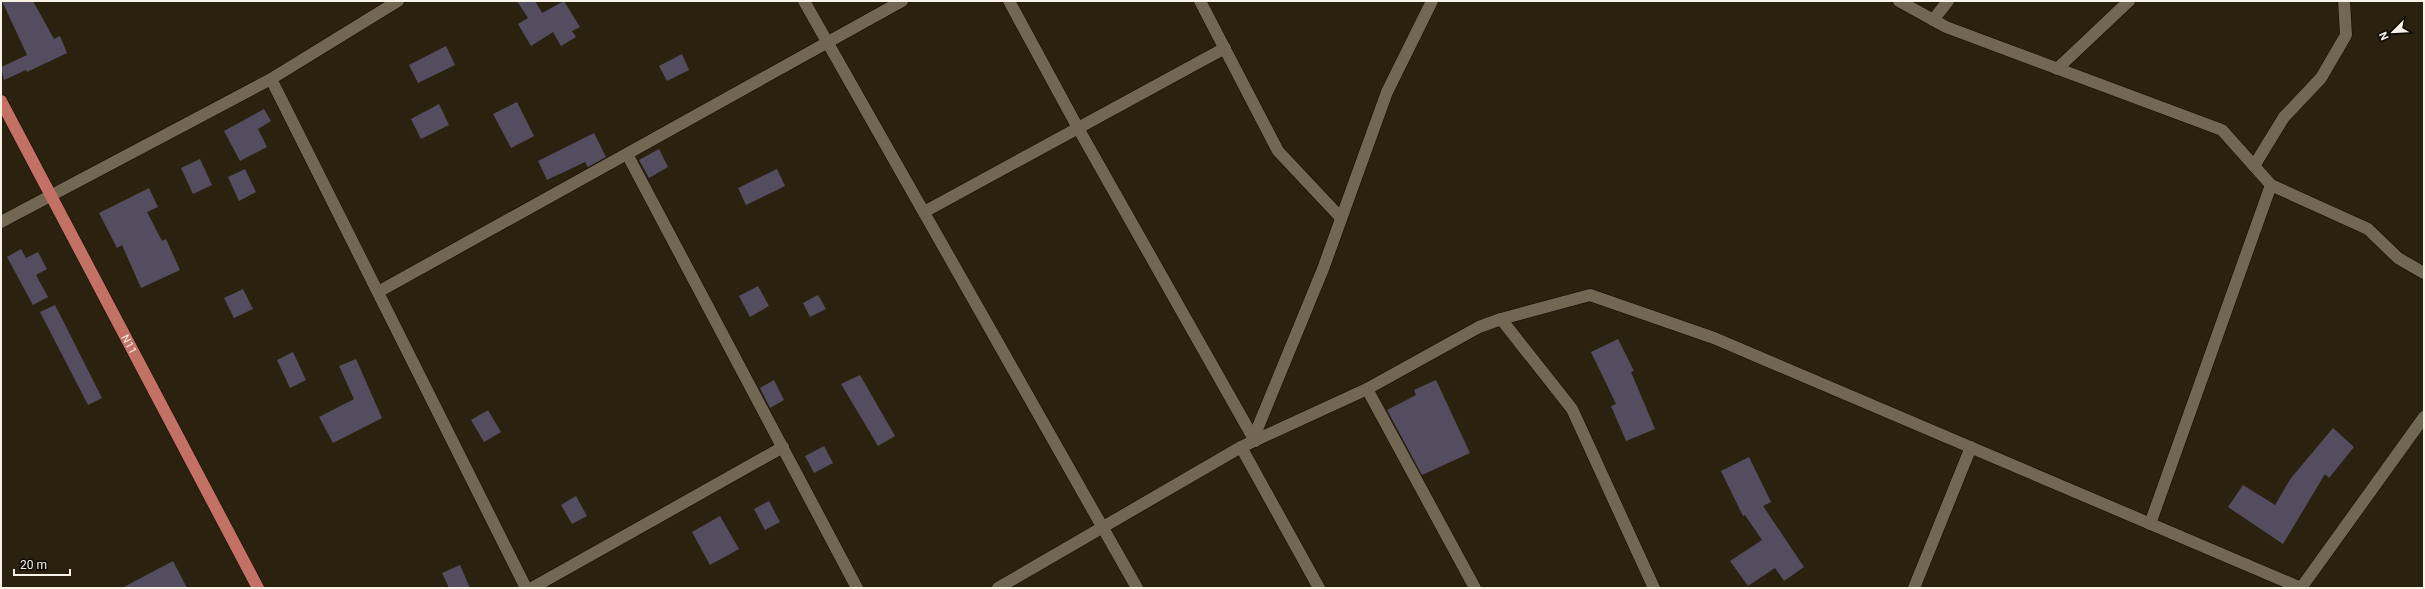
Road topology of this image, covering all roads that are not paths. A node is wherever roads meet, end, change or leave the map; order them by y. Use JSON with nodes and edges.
{"nodes":[{"id":1,"x":398,"y":1,"type":"edge"},
{"id":2,"x":804,"y":1,"type":"edge"},
{"id":3,"x":902,"y":1,"type":"edge"},
{"id":4,"x":1009,"y":1,"type":"edge"},
{"id":5,"x":1200,"y":1,"type":"edge"},
{"id":6,"x":1432,"y":1,"type":"edge"},
{"id":7,"x":1899,"y":1,"type":"edge"},
{"id":8,"x":1948,"y":1,"type":"edge"},
{"id":9,"x":2129,"y":1,"type":"edge"},
{"id":10,"x":2344,"y":1,"type":"edge"},
{"id":11,"x":1933,"y":20,"type":"junction"},
{"id":12,"x":828,"y":42,"type":"junction"},
{"id":13,"x":1224,"y":48,"type":"junction"},
{"id":14,"x":2057,"y":68,"type":"junction"},
{"id":15,"x":271,"y":79,"type":"junction"},
{"id":16,"x":1,"y":101,"type":"edge"},
{"id":17,"x":1078,"y":128,"type":"junction"},
{"id":18,"x":627,"y":154,"type":"junction"},
{"id":19,"x":2254,"y":166,"type":"junction"},
{"id":20,"x":2271,"y":185,"type":"junction"},
{"id":21,"x":51,"y":194,"type":"junction"},
{"id":22,"x":924,"y":212,"type":"junction"},
{"id":23,"x":1341,"y":218,"type":"junction"},
{"id":24,"x":1,"y":222,"type":"edge"},
{"id":25,"x":2424,"y":273,"type":"edge"},
{"id":26,"x":378,"y":292,"type":"junction"},
{"id":27,"x":1500,"y":318,"type":"junction"},
{"id":28,"x":1367,"y":389,"type":"junction"},
{"id":29,"x":2424,"y":417,"type":"edge"},
{"id":30,"x":1255,"y":441,"type":"junction"},
{"id":31,"x":783,"y":447,"type":"junction"},
{"id":32,"x":1241,"y":447,"type":"junction"},
{"id":33,"x":1971,"y":447,"type":"junction"},
{"id":34,"x":2150,"y":524,"type":"junction"},
{"id":35,"x":1102,"y":526,"type":"junction"},
{"id":36,"x":258,"y":588,"type":"edge"},
{"id":37,"x":526,"y":588,"type":"edge"},
{"id":38,"x":532,"y":588,"type":"edge"},
{"id":39,"x":857,"y":588,"type":"edge"},
{"id":40,"x":998,"y":588,"type":"edge"},
{"id":41,"x":1137,"y":588,"type":"edge"},
{"id":42,"x":1319,"y":588,"type":"edge"},
{"id":43,"x":1476,"y":588,"type":"edge"},
{"id":44,"x":1654,"y":588,"type":"edge"},
{"id":45,"x":1914,"y":588,"type":"edge"},
{"id":46,"x":2301,"y":588,"type":"edge"}],
"edges":[{"from":1,"to":15,"type":"street"},
{"from":2,"to":12,"type":"street"},
{"from":3,"to":12,"type":"street"},
{"from":4,"to":17,"type":"street"},
{"from":5,"to":13,"type":"street"},
{"from":6,"to":23,"type":"street"},
{"from":7,"to":11,"type":"street"},
{"from":8,"to":11,"type":"street"},
{"from":9,"to":14,"type":"street"},
{"from":10,"to":19,"type":"street"},
{"from":11,"to":14,"type":"street"},
{"from":12,"to":18,"type":"street"},
{"from":12,"to":22,"type":"street"},
{"from":13,"to":17,"type":"street"},
{"from":13,"to":23,"type":"street"},
{"from":14,"to":19,"type":"street"},
{"from":15,"to":21,"type":"street"},
{"from":15,"to":26,"type":"street"},
{"from":16,"to":21,"type":"main road","name":"N11"},
{"from":17,"to":22,"type":"street"},
{"from":17,"to":30,"type":"street"},
{"from":18,"to":26,"type":"street"},
{"from":18,"to":31,"type":"street"},
{"from":19,"to":20,"type":"street"},
{"from":20,"to":25,"type":"street"},
{"from":20,"to":34,"type":"street"},
{"from":21,"to":24,"type":"street"},
{"from":21,"to":36,"type":"main road","name":"N11"},
{"from":22,"to":35,"type":"street"},
{"from":23,"to":30,"type":"street"},
{"from":26,"to":37,"type":"street"},
{"from":27,"to":28,"type":"street"},
{"from":27,"to":33,"type":"street"},
{"from":27,"to":44,"type":"street"},
{"from":28,"to":30,"type":"street"},
{"from":28,"to":43,"type":"street"},
{"from":29,"to":46,"type":"street"},
{"from":30,"to":32,"type":"street"},
{"from":31,"to":38,"type":"street"},
{"from":31,"to":39,"type":"street"},
{"from":32,"to":35,"type":"street"},
{"from":32,"to":42,"type":"street"},
{"from":33,"to":34,"type":"street"},
{"from":33,"to":45,"type":"street"},
{"from":34,"to":46,"type":"street"},
{"from":35,"to":40,"type":"street"},
{"from":35,"to":41,"type":"street"}]}
